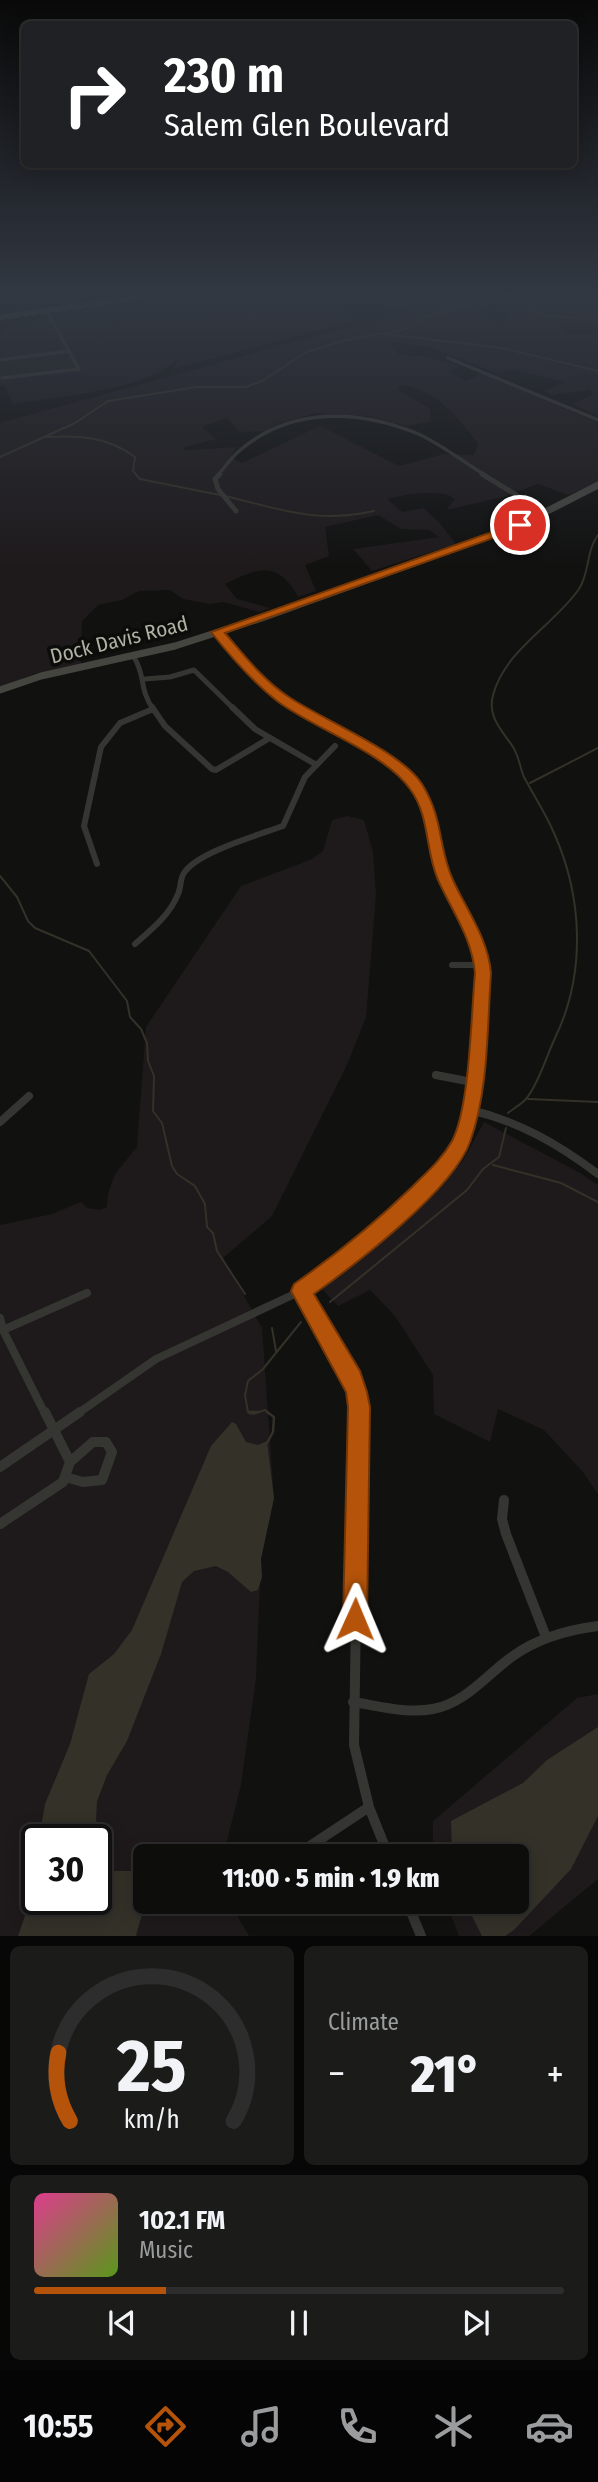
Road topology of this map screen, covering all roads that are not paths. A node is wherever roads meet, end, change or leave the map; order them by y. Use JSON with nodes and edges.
{"nodes":[{"id":1,"x":515,"y":386,"type":"edge"},
{"id":2,"x":598,"y":420,"type":"edge"},
{"id":3,"x":598,"y":485,"type":"edge"},
{"id":4,"x":236,"y":511,"type":"dead end"},
{"id":5,"x":546,"y":513,"type":"junction"},
{"id":6,"x":217,"y":632,"type":"junction"},
{"id":7,"x":134,"y":657,"type":"junction"},
{"id":8,"x":145,"y":679,"type":"junction"},
{"id":9,"x":0,"y":690,"type":"edge"},
{"id":10,"x":153,"y":709,"type":"junction"},
{"id":11,"x":268,"y":739,"type":"junction"},
{"id":12,"x":335,"y":746,"type":"dead end"},
{"id":13,"x":315,"y":764,"type":"junction"},
{"id":14,"x":97,"y":864,"type":"dead end"},
{"id":15,"x":135,"y":944,"type":"dead end"},
{"id":16,"x":453,"y":964,"type":"dead end"},
{"id":17,"x":483,"y":965,"type":"junction"},
{"id":18,"x":436,"y":1075,"type":"dead end"},
{"id":19,"x":472,"y":1082,"type":"junction"},
{"id":20,"x":29,"y":1096,"type":"dead end"},
{"id":21,"x":471,"y":1110,"type":"junction"},
{"id":22,"x":0,"y":1122,"type":"edge"},
{"id":23,"x":598,"y":1174,"type":"edge"},
{"id":24,"x":301,"y":1291,"type":"junction"},
{"id":25,"x":87,"y":1293,"type":"dead end"},
{"id":26,"x":0,"y":1318,"type":"edge"},
{"id":27,"x":3,"y":1331,"type":"junction"},
{"id":28,"x":53,"y":1431,"type":"junction"},
{"id":29,"x":71,"y":1462,"type":"junction"},
{"id":30,"x":0,"y":1467,"type":"edge"},
{"id":31,"x":65,"y":1477,"type":"junction"},
{"id":32,"x":504,"y":1500,"type":"dead end"},
{"id":33,"x":0,"y":1524,"type":"edge"},
{"id":34,"x":598,"y":1626,"type":"edge"},
{"id":35,"x":546,"y":1637,"type":"junction"},
{"id":36,"x":353,"y":1702,"type":"junction"},
{"id":37,"x":369,"y":1807,"type":"junction"},
{"id":38,"x":313,"y":1844,"type":"edge"},
{"id":39,"x":384,"y":1844,"type":"edge"},
{"id":40,"x":412,"y":1914,"type":"edge"},
{"id":41,"x":421,"y":1936,"type":"edge"}],
"edges":[{"from":1,"to":2,"type":"street"},
{"from":3,"to":5,"type":"street","name":"Dock Davis Road"},
{"from":4,"to":5,"type":"street"},
{"from":5,"to":6,"type":"street","name":"Dock Davis Road"},
{"from":6,"to":7,"type":"street","name":"Dock Davis Road"},
{"from":6,"to":17,"type":"street"},
{"from":7,"to":8,"type":"street"},
{"from":7,"to":9,"type":"street","name":"Dock Davis Road"},
{"from":8,"to":10,"type":"street"},
{"from":8,"to":11,"type":"street"},
{"from":10,"to":11,"type":"street"},
{"from":10,"to":14,"type":"street"},
{"from":11,"to":13,"type":"street"},
{"from":12,"to":13,"type":"street"},
{"from":13,"to":15,"type":"street"},
{"from":16,"to":17,"type":"street"},
{"from":17,"to":19,"type":"street"},
{"from":18,"to":19,"type":"street"},
{"from":19,"to":21,"type":"street"},
{"from":20,"to":22,"type":"street"},
{"from":21,"to":23,"type":"street"},
{"from":21,"to":24,"type":"street"},
{"from":24,"to":28,"type":"street"},
{"from":24,"to":36,"type":"street"},
{"from":25,"to":27,"type":"street"},
{"from":26,"to":27,"type":"street"},
{"from":27,"to":28,"type":"street"},
{"from":28,"to":29,"type":"street"},
{"from":28,"to":30,"type":"street"},
{"from":29,"to":31,"type":"street"},
{"from":29,"to":31,"type":"street"},
{"from":31,"to":33,"type":"street"},
{"from":32,"to":35,"type":"street"},
{"from":34,"to":35,"type":"street"},
{"from":35,"to":36,"type":"street"},
{"from":36,"to":37,"type":"street"},
{"from":37,"to":38,"type":"street"},
{"from":37,"to":39,"type":"street"},
{"from":40,"to":41,"type":"street"}]}
